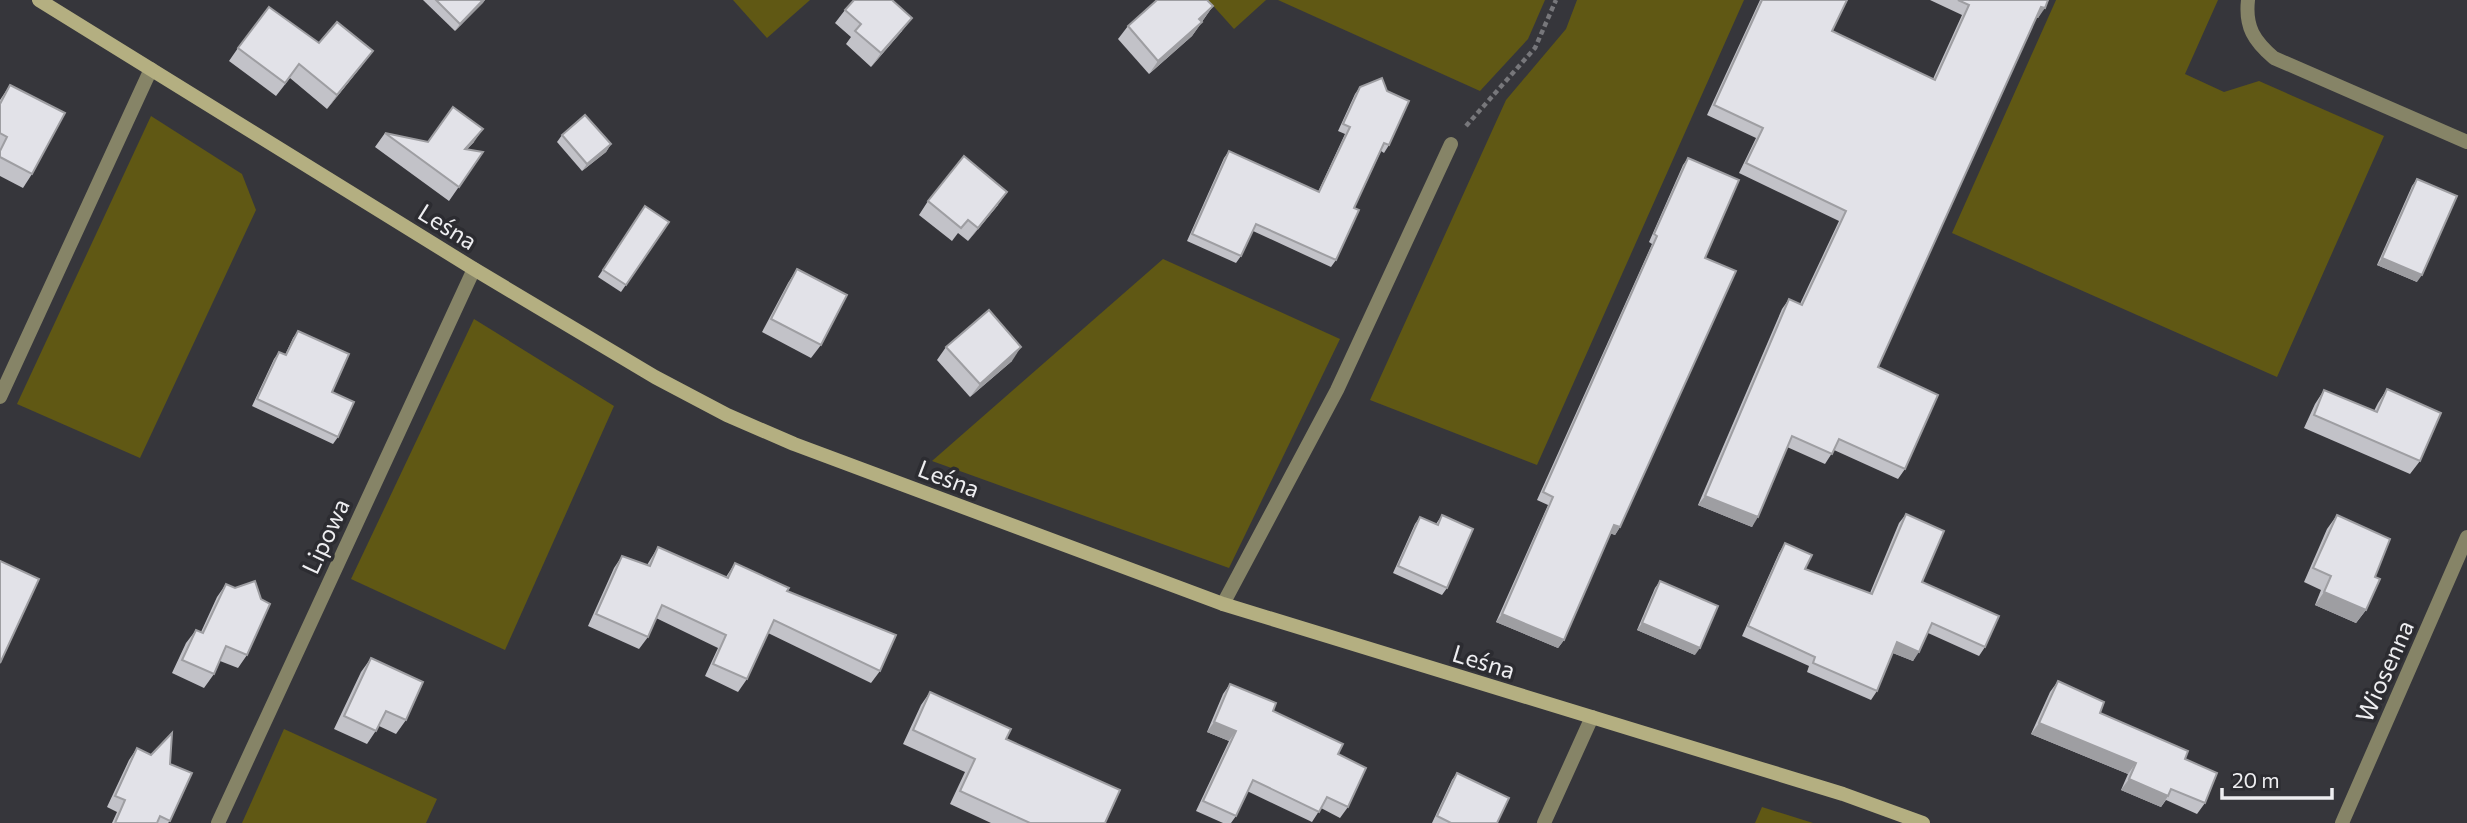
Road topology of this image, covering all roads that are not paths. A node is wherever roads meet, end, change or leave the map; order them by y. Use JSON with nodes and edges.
{"nodes":[{"id":1,"x":39,"y":0,"type":"edge"},
{"id":2,"x":2248,"y":0,"type":"edge"},
{"id":3,"x":151,"y":69,"type":"junction"},
{"id":4,"x":2467,"y":142,"type":"edge"},
{"id":5,"x":1451,"y":144,"type":"road end"},
{"id":6,"x":474,"y":269,"type":"junction"},
{"id":7,"x":0,"y":397,"type":"edge"},
{"id":8,"x":2467,"y":537,"type":"edge"},
{"id":9,"x":1223,"y":604,"type":"junction"},
{"id":10,"x":1592,"y":717,"type":"junction"},
{"id":11,"x":218,"y":823,"type":"edge"},
{"id":12,"x":1544,"y":823,"type":"edge"},
{"id":13,"x":1923,"y":823,"type":"edge"},
{"id":14,"x":2342,"y":823,"type":"edge"}],
"edges":[{"from":1,"to":3,"type":"street","name":"Leśna"},
{"from":2,"to":4,"type":"street"},
{"from":3,"to":6,"type":"street","name":"Leśna"},
{"from":3,"to":7,"type":"street"},
{"from":5,"to":9,"type":"street"},
{"from":6,"to":9,"type":"street","name":"Leśna"},
{"from":6,"to":11,"type":"street","name":"Lipowa"},
{"from":8,"to":14,"type":"street","name":"Wiosenna"},
{"from":9,"to":10,"type":"street","name":"Leśna"},
{"from":10,"to":12,"type":"street"},
{"from":10,"to":13,"type":"street","name":"Leśna"}]}
